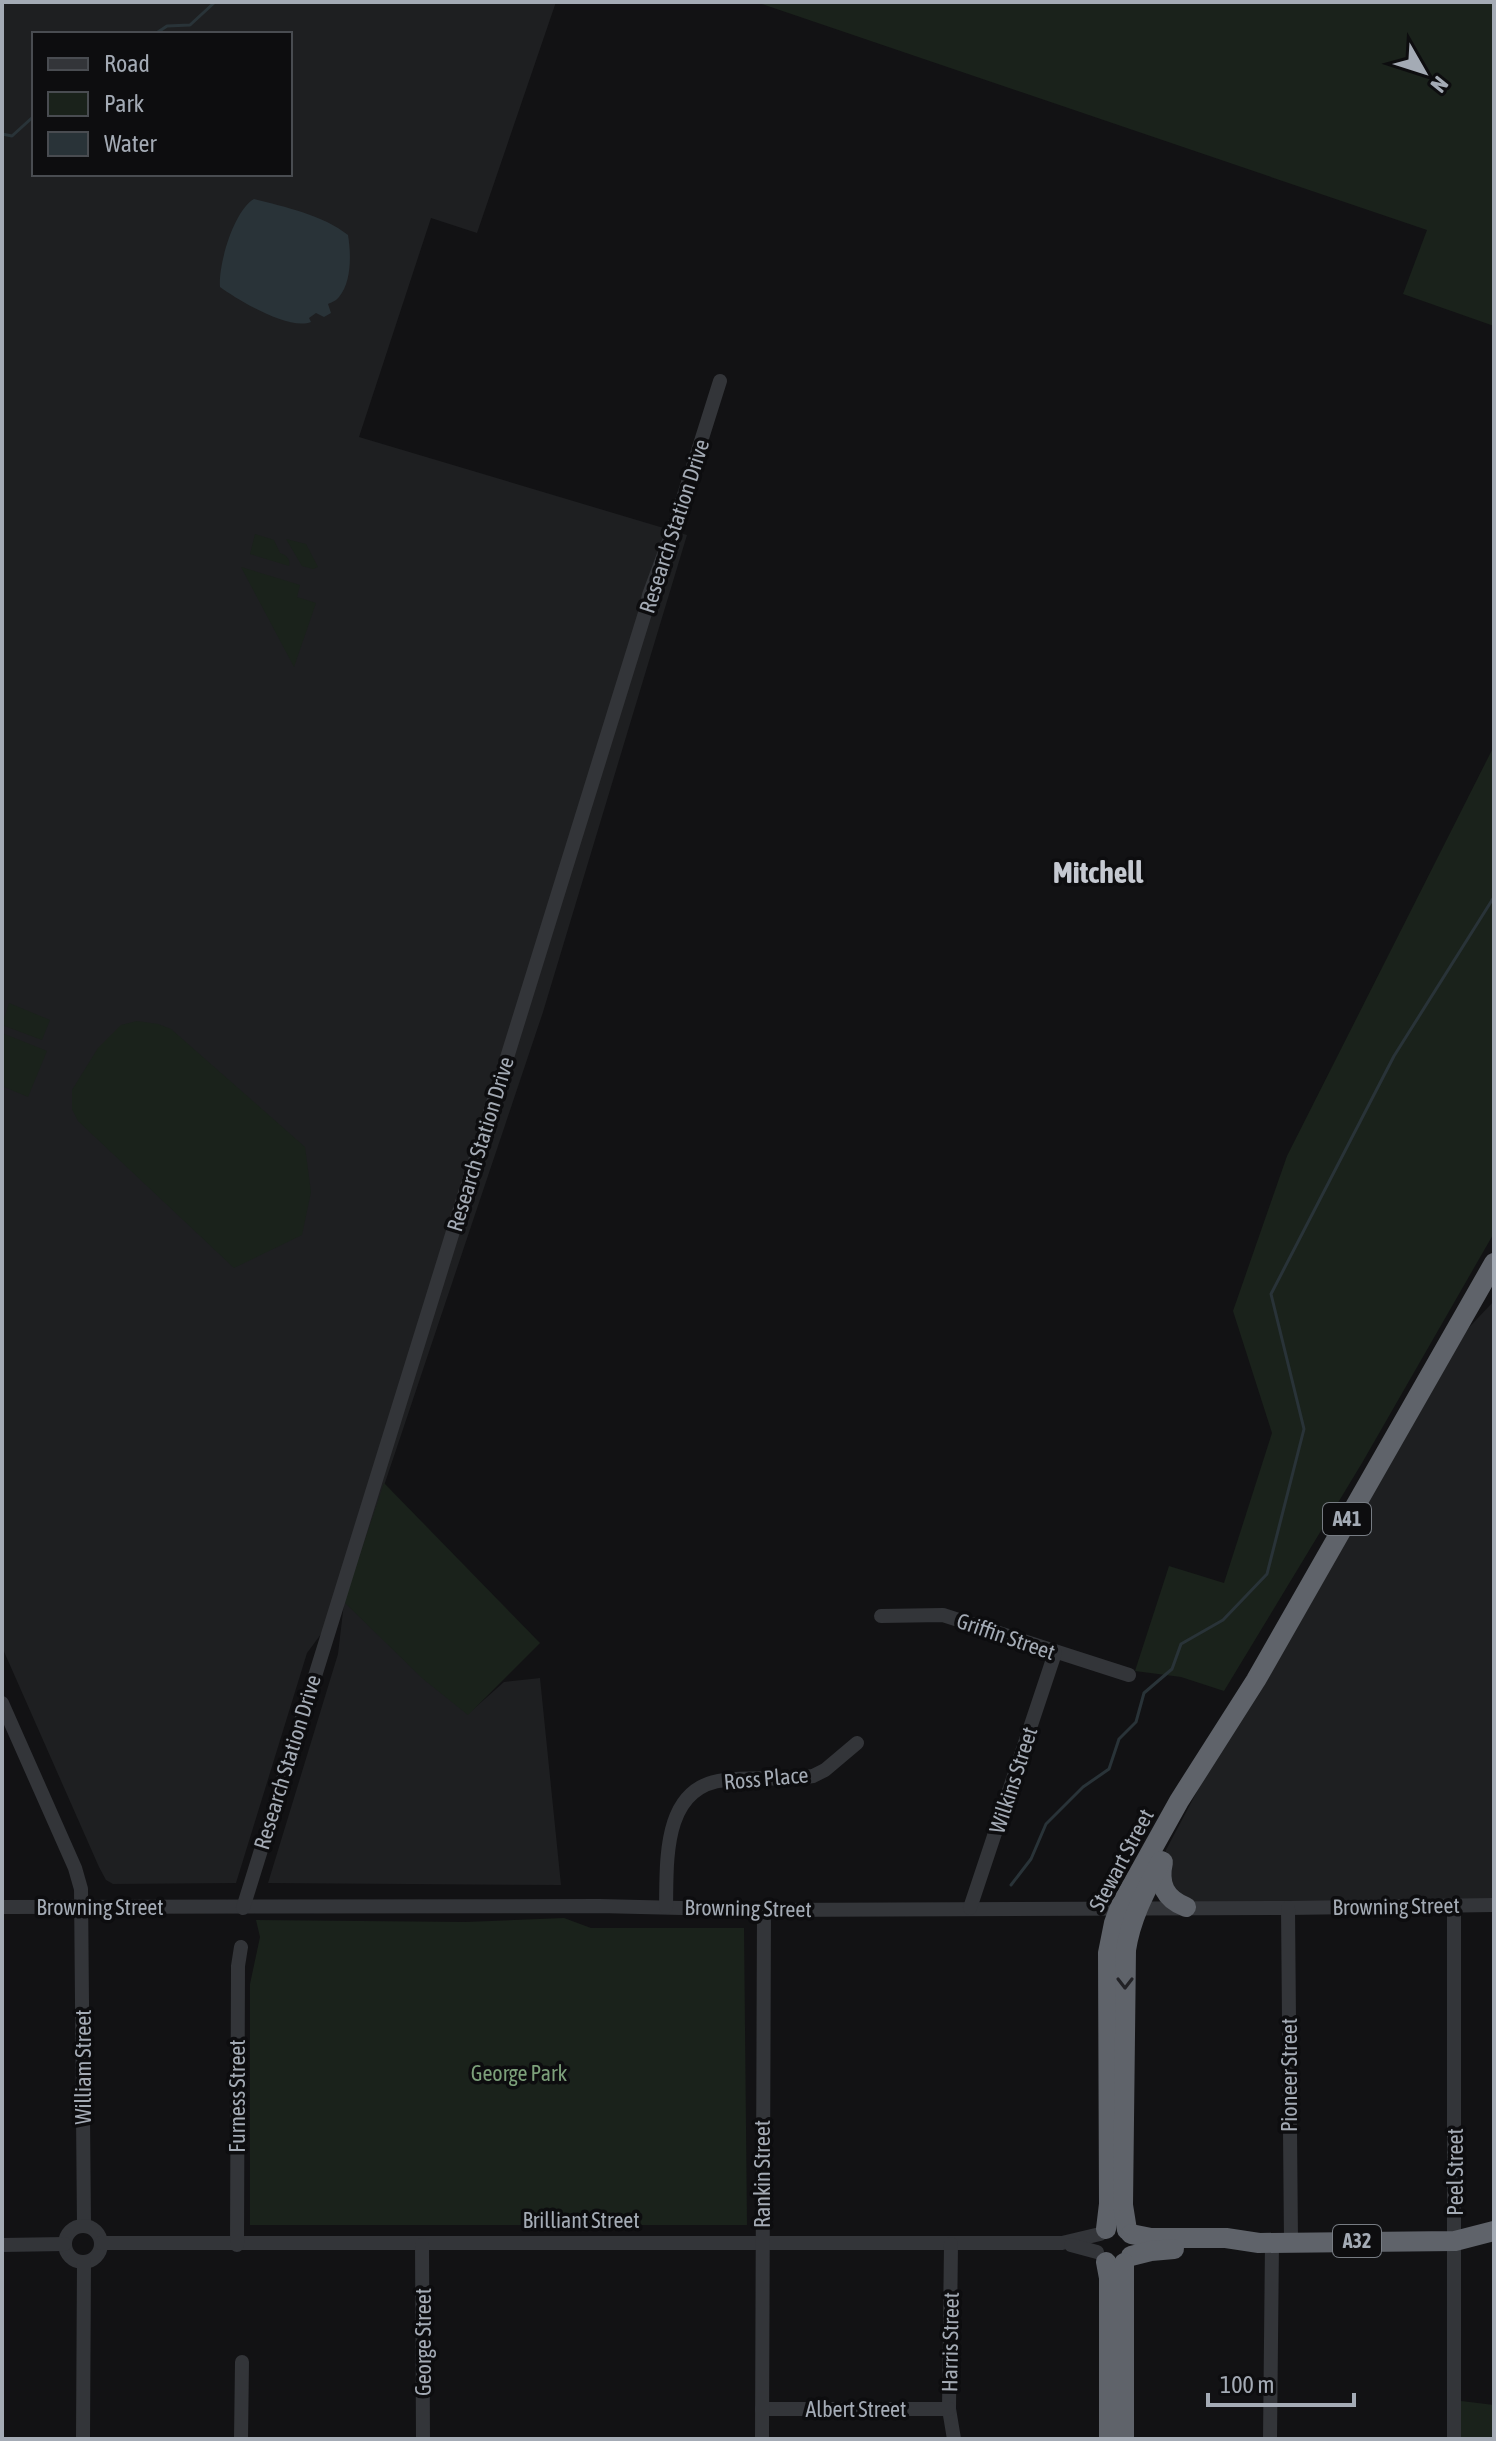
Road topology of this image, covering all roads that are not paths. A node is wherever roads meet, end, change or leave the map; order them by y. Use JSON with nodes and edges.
{"nodes":[{"id":1,"x":720,"y":381,"type":"dead end"},
{"id":2,"x":1494,"y":1263,"type":"edge"},
{"id":3,"x":881,"y":1616,"type":"dead end"},
{"id":4,"x":1055,"y":1653,"type":"junction"},
{"id":5,"x":1129,"y":1675,"type":"dead end"},
{"id":6,"x":1256,"y":1680,"type":"junction"},
{"id":7,"x":2,"y":1703,"type":"edge"},
{"id":8,"x":857,"y":1743,"type":"dead end"},
{"id":9,"x":1166,"y":1850,"type":"junction"},
{"id":10,"x":1454,"y":1905,"type":"junction"},
{"id":11,"x":1494,"y":1905,"type":"edge"},
{"id":12,"x":2,"y":1907,"type":"edge"},
{"id":13,"x":83,"y":1907,"type":"junction"},
{"id":14,"x":666,"y":1907,"type":"junction"},
{"id":15,"x":1129,"y":1907,"type":"junction"},
{"id":16,"x":1186,"y":1907,"type":"junction"},
{"id":17,"x":243,"y":1908,"type":"junction"},
{"id":18,"x":970,"y":1908,"type":"junction"},
{"id":19,"x":1288,"y":1908,"type":"junction"},
{"id":20,"x":764,"y":1910,"type":"junction"},
{"id":21,"x":241,"y":1947,"type":"dead end"},
{"id":22,"x":84,"y":2226,"type":"junction"},
{"id":23,"x":1494,"y":2231,"type":"edge"},
{"id":24,"x":1455,"y":2241,"type":"junction"},
{"id":25,"x":1274,"y":2242,"type":"junction"},
{"id":26,"x":101,"y":2243,"type":"junction"},
{"id":27,"x":65,"y":2244,"type":"junction"},
{"id":28,"x":762,"y":2244,"type":"junction"},
{"id":29,"x":951,"y":2244,"type":"junction"},
{"id":30,"x":2,"y":2245,"type":"edge"},
{"id":31,"x":237,"y":2245,"type":"junction"},
{"id":32,"x":422,"y":2245,"type":"junction"},
{"id":33,"x":1115,"y":2245,"type":"junction"},
{"id":34,"x":84,"y":2262,"type":"junction"},
{"id":35,"x":242,"y":2362,"type":"dead end"},
{"id":36,"x":762,"y":2409,"type":"junction"},
{"id":37,"x":949,"y":2409,"type":"junction"},
{"id":38,"x":83,"y":2439,"type":"edge"},
{"id":39,"x":241,"y":2439,"type":"edge"},
{"id":40,"x":423,"y":2439,"type":"edge"},
{"id":41,"x":762,"y":2439,"type":"edge"},
{"id":42,"x":954,"y":2439,"type":"edge"},
{"id":43,"x":1109,"y":2439,"type":"edge"},
{"id":44,"x":1124,"y":2439,"type":"edge"},
{"id":45,"x":1270,"y":2439,"type":"edge"},
{"id":46,"x":1454,"y":2439,"type":"edge"}],
"edges":[{"from":1,"to":17,"type":"street","name":"Research Station Drive"},
{"from":2,"to":6,"type":"highway","name":"Stewart Street","number":"A41"},
{"from":3,"to":4,"type":"street","name":"Griffin Street"},
{"from":4,"to":5,"type":"street","name":"Griffin Street"},
{"from":4,"to":18,"type":"street","name":"Wilkins Street"},
{"from":6,"to":9,"type":"highway","name":"Stewart Street","number":"A41"},
{"from":6,"to":15,"type":"highway","name":"Stewart Street","number":"A41"},
{"from":7,"to":13,"type":"street","name":"William Street"},
{"from":8,"to":14,"type":"street","name":"Ross Place"},
{"from":9,"to":15,"type":"highway","name":"Stewart Street","number":"A41"},
{"from":9,"to":16,"type":"highway"},
{"from":10,"to":11,"type":"street","name":"Browning Street"},
{"from":10,"to":19,"type":"street","name":"Browning Street"},
{"from":10,"to":24,"type":"street","name":"Peel Street"},
{"from":12,"to":13,"type":"street","name":"Browning Street"},
{"from":13,"to":17,"type":"street","name":"Browning Street"},
{"from":13,"to":22,"type":"street","name":"William Street"},
{"from":14,"to":17,"type":"street","name":"Browning Street"},
{"from":14,"to":20,"type":"street","name":"Browning Street"},
{"from":15,"to":16,"type":"street","name":"Browning Street"},
{"from":15,"to":18,"type":"street","name":"Browning Street"},
{"from":15,"to":33,"type":"highway","name":"Stewart Street","number":"A41"},
{"from":16,"to":19,"type":"street","name":"Browning Street"},
{"from":18,"to":20,"type":"street","name":"Browning Street"},
{"from":19,"to":25,"type":"street","name":"Pioneer Street"},
{"from":20,"to":28,"type":"street","name":"Rankin Street"},
{"from":21,"to":31,"type":"street","name":"Furness Street"},
{"from":22,"to":26,"type":"street"},
{"from":22,"to":27,"type":"street"},
{"from":23,"to":24,"type":"highway","number":"A32"},
{"from":24,"to":25,"type":"highway","name":"Brilliant Street","number":"A32"},
{"from":24,"to":46,"type":"street","name":"Peel Street"},
{"from":25,"to":33,"type":"highway","name":"Brilliant Street","number":"A32"},
{"from":25,"to":45,"type":"street","name":"Pioneer Street"},
{"from":26,"to":31,"type":"street","name":"Brilliant Street"},
{"from":26,"to":34,"type":"street"},
{"from":27,"to":30,"type":"street"},
{"from":27,"to":34,"type":"street"},
{"from":28,"to":29,"type":"street","name":"Brilliant Street"},
{"from":28,"to":32,"type":"street","name":"Brilliant Street"},
{"from":28,"to":36,"type":"street","name":"Rankin Street"},
{"from":29,"to":33,"type":"street","name":"Brilliant Street"},
{"from":29,"to":37,"type":"street","name":"Harris Street"},
{"from":31,"to":32,"type":"street","name":"Brilliant Street"},
{"from":32,"to":40,"type":"street","name":"George Street"},
{"from":33,"to":43,"type":"highway","name":"Stewart Street"},
{"from":33,"to":44,"type":"highway","name":"Stewart Street"},
{"from":34,"to":38,"type":"street"},
{"from":35,"to":39,"type":"street"},
{"from":36,"to":37,"type":"street","name":"Albert Street"},
{"from":36,"to":41,"type":"street","name":"Rankin Street"},
{"from":37,"to":42,"type":"street","name":"Harris Street"}]}
